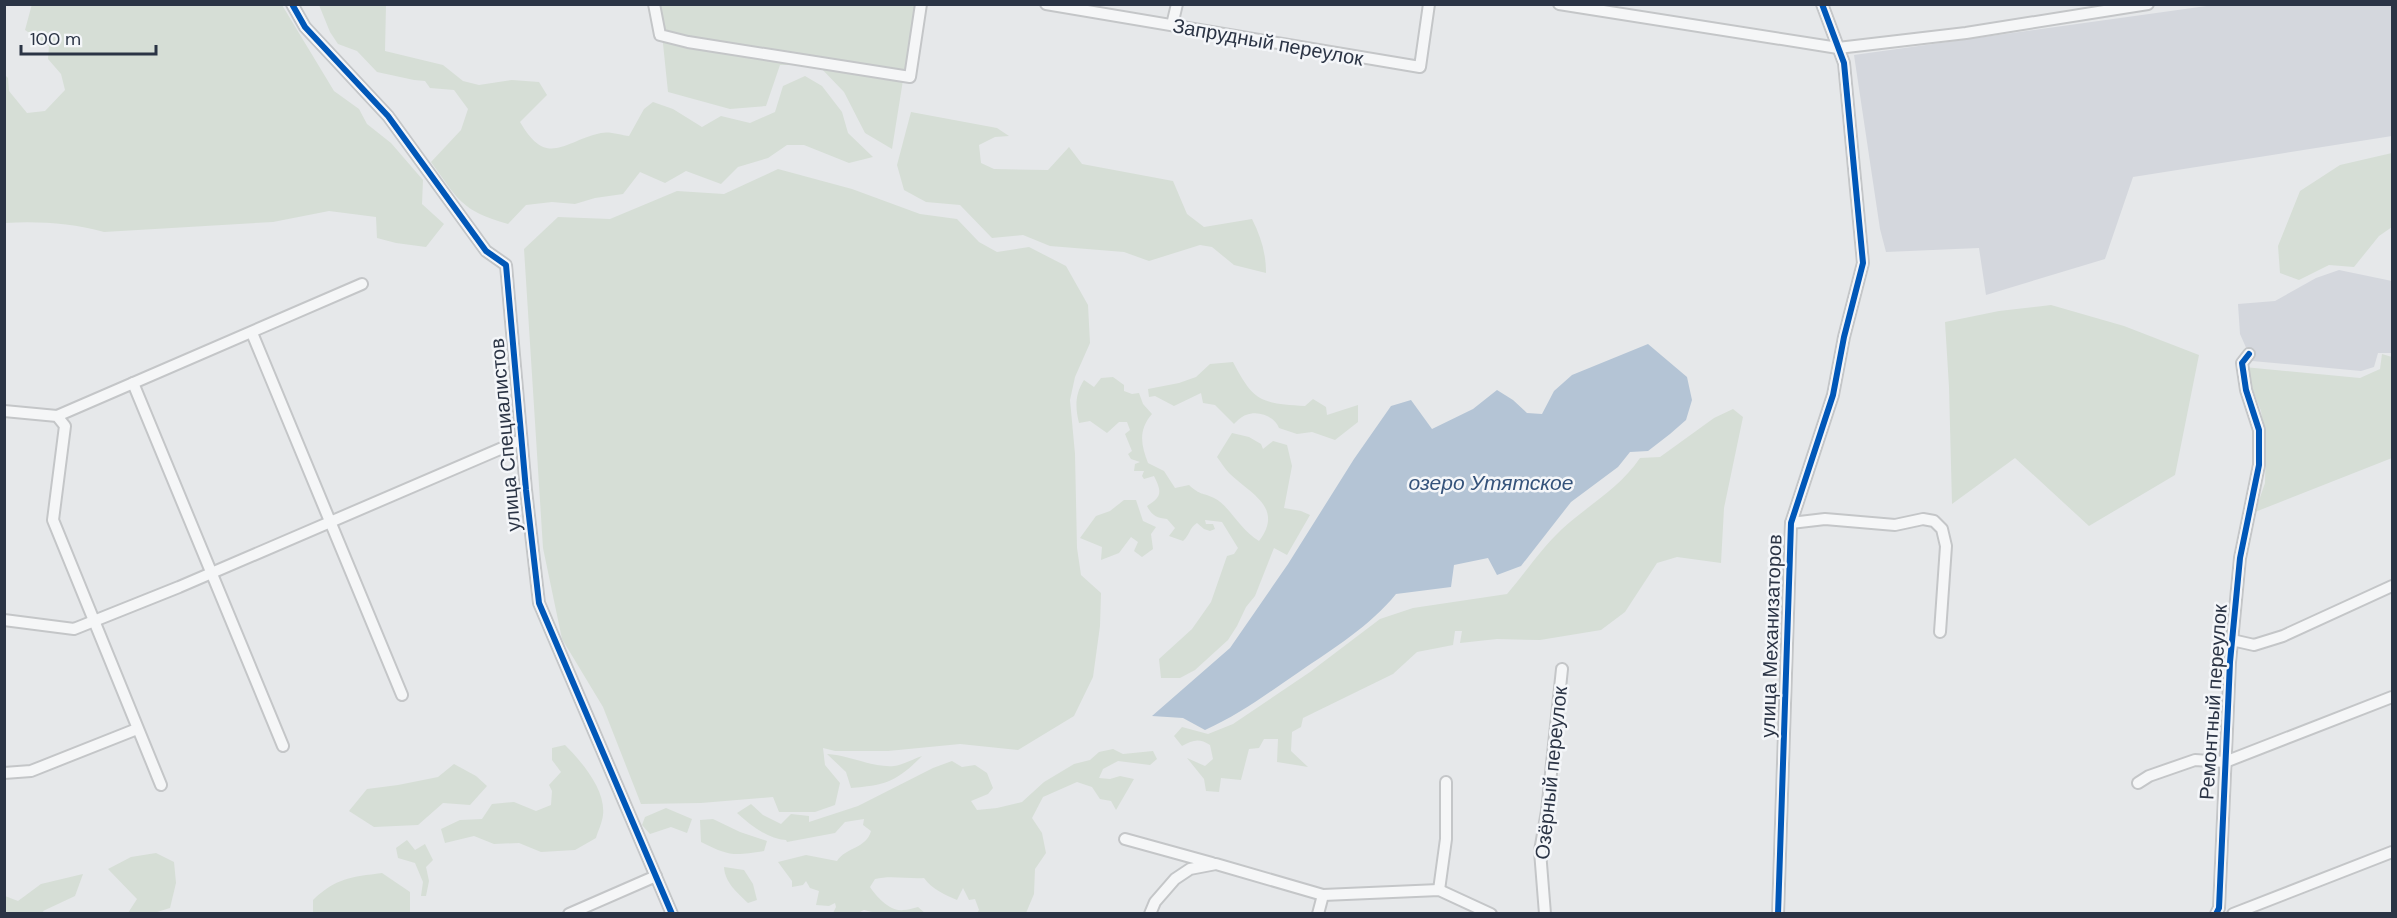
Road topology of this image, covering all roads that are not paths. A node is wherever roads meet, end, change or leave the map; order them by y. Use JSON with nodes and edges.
{"nodes":[{"id":1,"x":292,"y":4,"type":"edge"},
{"id":2,"x":654,"y":4,"type":"edge"},
{"id":3,"x":921,"y":4,"type":"edge"},
{"id":4,"x":1046,"y":4,"type":"edge"},
{"id":5,"x":1177,"y":4,"type":"edge"},
{"id":6,"x":1429,"y":4,"type":"edge"},
{"id":7,"x":1559,"y":4,"type":"edge"},
{"id":8,"x":1822,"y":4,"type":"edge"},
{"id":9,"x":2148,"y":4,"type":"edge"},
{"id":10,"x":1172,"y":25,"type":"junction"},
{"id":11,"x":1838,"y":48,"type":"junction"},
{"id":12,"x":362,"y":284,"type":"dead end"},
{"id":13,"x":252,"y":333,"type":"junction"},
{"id":14,"x":2249,"y":354,"type":"dead end"},
{"id":15,"x":133,"y":383,"type":"junction"},
{"id":16,"x":4,"y":411,"type":"edge"},
{"id":17,"x":57,"y":416,"type":"junction"},
{"id":18,"x":521,"y":440,"type":"junction"},
{"id":19,"x":330,"y":522,"type":"junction"},
{"id":20,"x":1791,"y":523,"type":"junction"},
{"id":21,"x":211,"y":573,"type":"junction"},
{"id":22,"x":2392,"y":586,"type":"edge"},
{"id":23,"x":4,"y":620,"type":"edge"},
{"id":24,"x":94,"y":621,"type":"junction"},
{"id":25,"x":1940,"y":632,"type":"dead end"},
{"id":26,"x":2232,"y":640,"type":"junction"},
{"id":27,"x":1562,"y":669,"type":"dead end"},
{"id":28,"x":402,"y":695,"type":"dead end"},
{"id":29,"x":2392,"y":697,"type":"edge"},
{"id":30,"x":137,"y":729,"type":"junction"},
{"id":31,"x":283,"y":746,"type":"dead end"},
{"id":32,"x":2225,"y":762,"type":"junction"},
{"id":33,"x":4,"y":773,"type":"edge"},
{"id":34,"x":1446,"y":782,"type":"dead end"},
{"id":35,"x":2138,"y":783,"type":"dead end"},
{"id":36,"x":161,"y":785,"type":"dead end"},
{"id":37,"x":1125,"y":839,"type":"dead end"},
{"id":38,"x":2392,"y":852,"type":"edge"},
{"id":39,"x":1216,"y":864,"type":"junction"},
{"id":40,"x":656,"y":876,"type":"junction"},
{"id":41,"x":1439,"y":890,"type":"junction"},
{"id":42,"x":1323,"y":895,"type":"junction"},
{"id":43,"x":569,"y":914,"type":"edge"},
{"id":44,"x":672,"y":914,"type":"edge"},
{"id":45,"x":1150,"y":914,"type":"edge"},
{"id":46,"x":1318,"y":914,"type":"edge"},
{"id":47,"x":1491,"y":914,"type":"edge"},
{"id":48,"x":1545,"y":914,"type":"edge"},
{"id":49,"x":1778,"y":914,"type":"edge"},
{"id":50,"x":2216,"y":914,"type":"edge"},
{"id":51,"x":2233,"y":914,"type":"edge"}],
"edges":[{"from":1,"to":18,"type":"street","name":"улица Специалистов"},
{"from":2,"to":3,"type":"street"},
{"from":4,"to":10,"type":"street","name":"Запрудный переулок"},
{"from":5,"to":10,"type":"street"},
{"from":6,"to":10,"type":"street","name":"Запрудный переулок"},
{"from":7,"to":11,"type":"street"},
{"from":8,"to":11,"type":"street","name":"улица Механизаторов"},
{"from":9,"to":11,"type":"street"},
{"from":11,"to":20,"type":"street","name":"улица Механизаторов"},
{"from":12,"to":13,"type":"street"},
{"from":13,"to":15,"type":"street"},
{"from":13,"to":19,"type":"street"},
{"from":14,"to":26,"type":"street","name":"Ремонтный переулок"},
{"from":15,"to":17,"type":"street"},
{"from":15,"to":21,"type":"street"},
{"from":16,"to":17,"type":"street"},
{"from":17,"to":24,"type":"street"},
{"from":18,"to":19,"type":"street"},
{"from":18,"to":40,"type":"street","name":"улица Специалистов"},
{"from":19,"to":21,"type":"street"},
{"from":19,"to":28,"type":"street"},
{"from":20,"to":25,"type":"street"},
{"from":20,"to":49,"type":"street","name":"улица Механизаторов"},
{"from":21,"to":24,"type":"street"},
{"from":21,"to":31,"type":"street"},
{"from":22,"to":26,"type":"street"},
{"from":23,"to":24,"type":"street"},
{"from":24,"to":30,"type":"street"},
{"from":26,"to":32,"type":"street","name":"Ремонтный переулок"},
{"from":27,"to":48,"type":"street","name":"Озёрный переулок"},
{"from":29,"to":32,"type":"street"},
{"from":30,"to":33,"type":"street"},
{"from":30,"to":36,"type":"street"},
{"from":32,"to":35,"type":"street"},
{"from":32,"to":50,"type":"street","name":"Ремонтный переулок"},
{"from":34,"to":41,"type":"street"},
{"from":37,"to":39,"type":"street"},
{"from":38,"to":51,"type":"street"},
{"from":39,"to":42,"type":"street"},
{"from":39,"to":45,"type":"street"},
{"from":40,"to":43,"type":"street"},
{"from":40,"to":44,"type":"street","name":"улица Специалистов"},
{"from":41,"to":42,"type":"street"},
{"from":41,"to":47,"type":"street"},
{"from":42,"to":46,"type":"street"}]}
